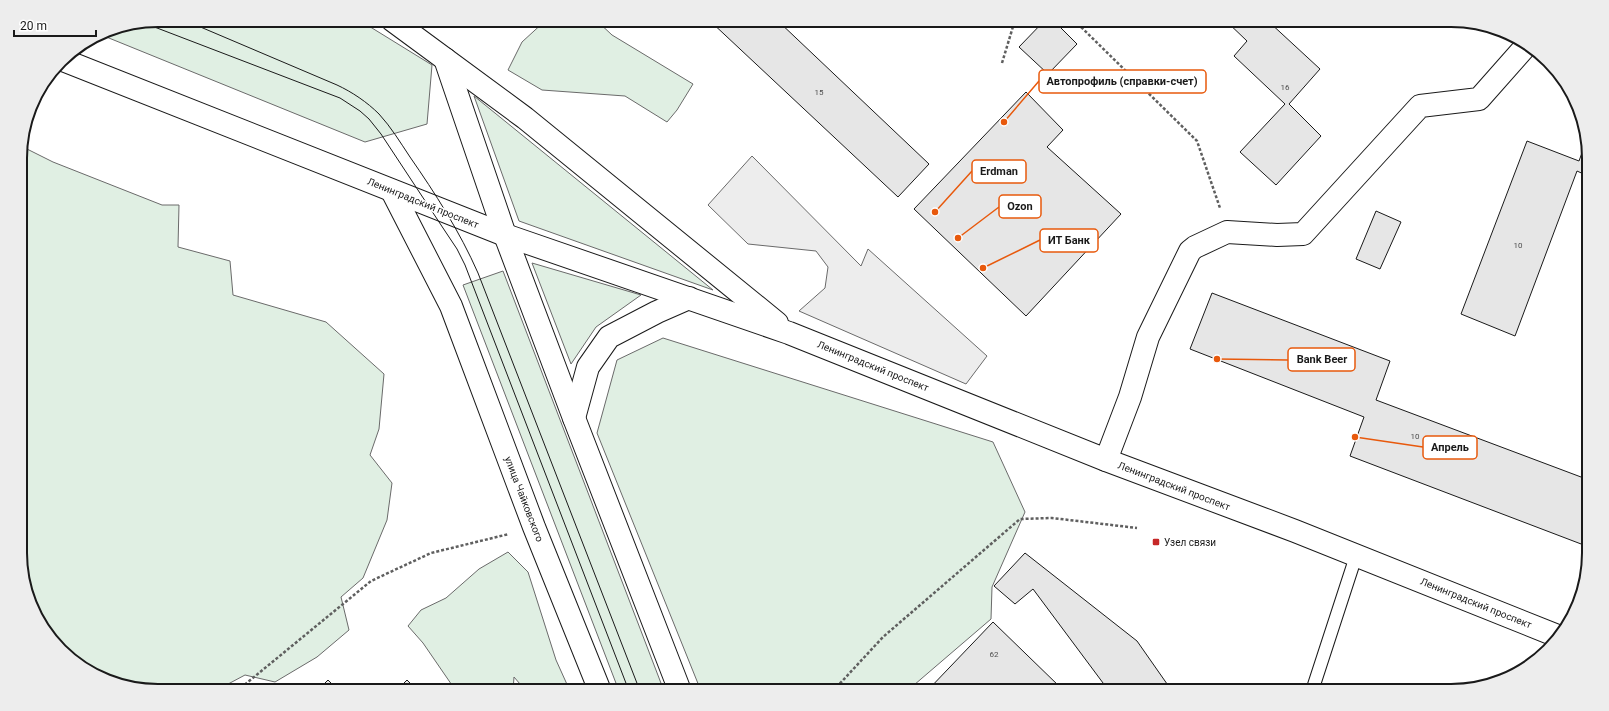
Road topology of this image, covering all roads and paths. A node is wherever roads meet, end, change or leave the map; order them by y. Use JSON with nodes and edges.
{"nodes":[{"id":1,"x":402,"y":27,"type":"edge"},
{"id":2,"x":1013,"y":27,"type":"edge"},
{"id":3,"x":1081,"y":27,"type":"edge"},
{"id":4,"x":1523,"y":49,"type":"edge"},
{"id":5,"x":445,"y":59,"type":"junction"},
{"id":6,"x":69,"y":63,"type":"edge"},
{"id":7,"x":1002,"y":63,"type":"dead end"},
{"id":8,"x":392,"y":190,"type":"junction"},
{"id":9,"x":1227,"y":232,"type":"junction"},
{"id":10,"x":505,"y":235,"type":"junction"},
{"id":11,"x":689,"y":298,"type":"junction"},
{"id":12,"x":789,"y":333,"type":"junction"},
{"id":13,"x":574,"y":418,"type":"junction"},
{"id":14,"x":1106,"y":460,"type":"junction"},
{"id":15,"x":534,"y":527,"type":"junction"},
{"id":16,"x":1137,"y":528,"type":"dead end"},
{"id":17,"x":1356,"y":556,"type":"junction"},
{"id":18,"x":1554,"y":634,"type":"edge"},
{"id":19,"x":246,"y":684,"type":"edge"},
{"id":20,"x":597,"y":684,"type":"edge"},
{"id":21,"x":677,"y":684,"type":"edge"},
{"id":22,"x":839,"y":684,"type":"edge"},
{"id":23,"x":1314,"y":684,"type":"edge"}],
"edges":[{"from":1,"to":5,"type":"main road","name":"Ленинградский проспект"},
{"from":2,"to":7,"type":"path"},
{"from":3,"to":9,"type":"path"},
{"from":4,"to":9,"type":"main road"},
{"from":5,"to":10,"type":"main road"},
{"from":5,"to":12,"type":"main road","name":"Ленинградский проспект"},
{"from":6,"to":8,"type":"main road","name":"Ленинградский проспект"},
{"from":8,"to":10,"type":"main road","name":"Ленинградский проспект"},
{"from":8,"to":15,"type":"main road","name":"улица Чайковского"},
{"from":9,"to":14,"type":"main road"},
{"from":10,"to":11,"type":"main road","name":"Ленинградский проспект"},
{"from":10,"to":13,"type":"main road"},
{"from":11,"to":12,"type":"main road","name":"Ленинградский проспект"},
{"from":11,"to":13,"type":"main road"},
{"from":12,"to":14,"type":"main road","name":"Ленинградский проспект"},
{"from":13,"to":21,"type":"main road"},
{"from":14,"to":17,"type":"main road","name":"Ленинградский проспект"},
{"from":15,"to":19,"type":"path"},
{"from":15,"to":20,"type":"main road","name":"улица Чайковского"},
{"from":16,"to":22,"type":"path"},
{"from":17,"to":18,"type":"main road","name":"Ленинградский проспект"},
{"from":17,"to":23,"type":"lane"}]}
